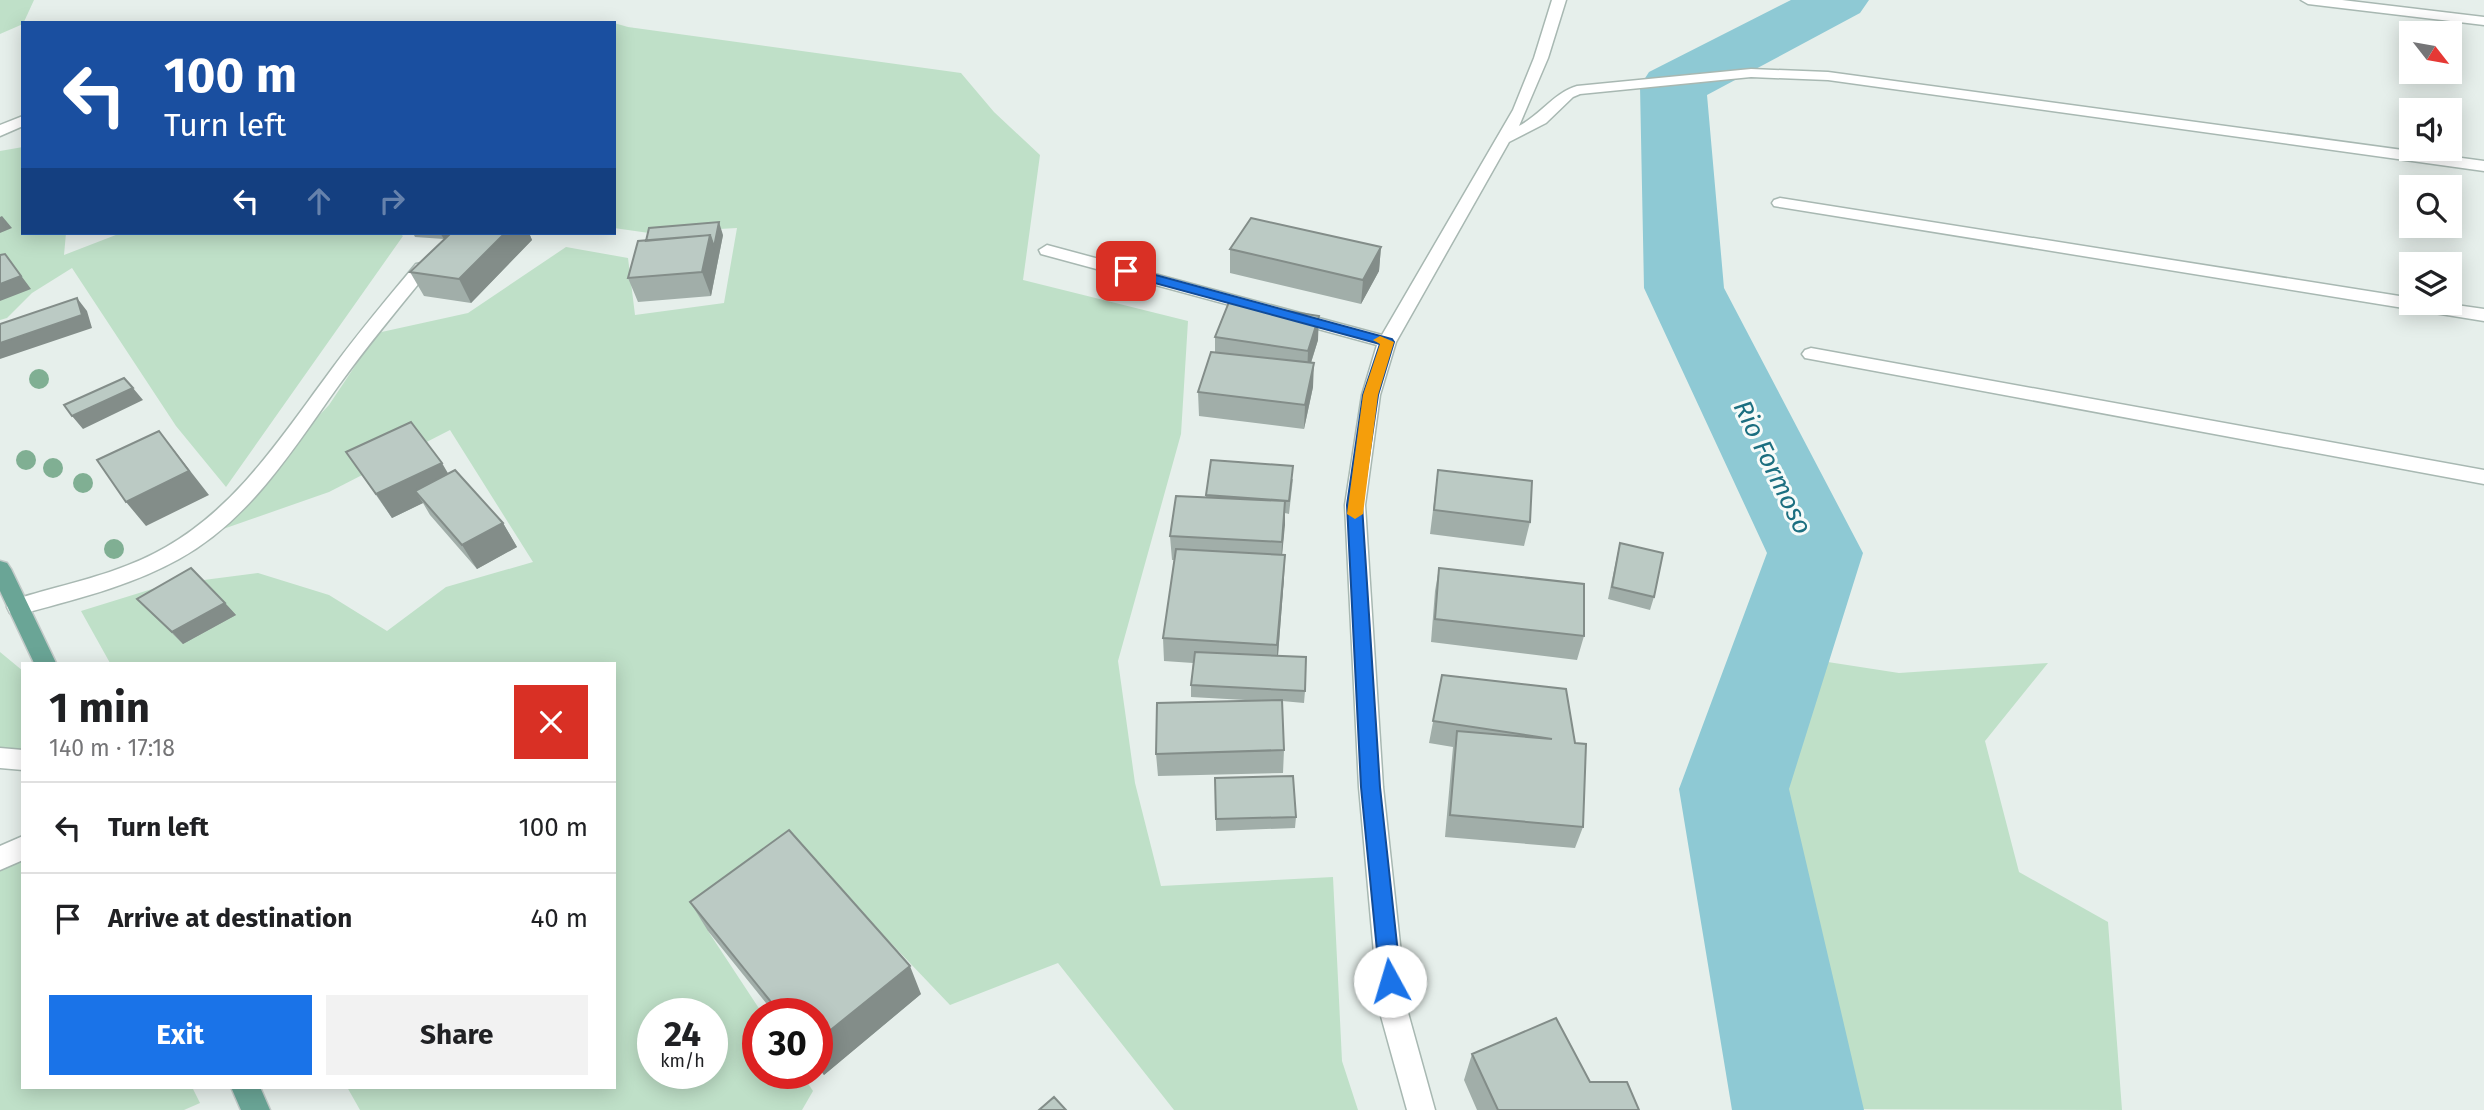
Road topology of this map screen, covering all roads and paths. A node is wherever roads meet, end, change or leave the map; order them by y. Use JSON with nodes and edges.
{"nodes":[{"id":1,"x":1559,"y":0,"type":"edge"},
{"id":2,"x":2308,"y":0,"type":"edge"},
{"id":3,"x":2484,"y":21,"type":"edge"},
{"id":4,"x":21,"y":121,"type":"edge"},
{"id":5,"x":0,"y":131,"type":"edge"},
{"id":6,"x":1504,"y":139,"type":"junction"},
{"id":7,"x":2484,"y":166,"type":"edge"},
{"id":8,"x":1780,"y":203,"type":"dead end"},
{"id":9,"x":1047,"y":250,"type":"dead end"},
{"id":10,"x":422,"y":268,"type":"edge"},
{"id":11,"x":2484,"y":315,"type":"edge"},
{"id":12,"x":1387,"y":342,"type":"junction"},
{"id":13,"x":1811,"y":354,"type":"dead end"},
{"id":14,"x":2484,"y":477,"type":"edge"},
{"id":15,"x":0,"y":569,"type":"edge"},
{"id":16,"x":18,"y":607,"type":"junction"},
{"id":17,"x":45,"y":662,"type":"edge"},
{"id":18,"x":0,"y":758,"type":"edge"},
{"id":19,"x":21,"y":760,"type":"edge"},
{"id":20,"x":21,"y":848,"type":"edge"},
{"id":21,"x":0,"y":859,"type":"edge"},
{"id":22,"x":1422,"y":1110,"type":"edge"}],
"edges":[{"from":1,"to":6,"type":"street"},
{"from":2,"to":3,"type":"street"},
{"from":4,"to":5,"type":"street"},
{"from":6,"to":7,"type":"street"},
{"from":6,"to":12,"type":"street"},
{"from":8,"to":11,"type":"street"},
{"from":9,"to":12,"type":"street"},
{"from":10,"to":16,"type":"street"},
{"from":12,"to":22,"type":"street"},
{"from":13,"to":14,"type":"street"},
{"from":15,"to":16,"type":"main road"},
{"from":16,"to":17,"type":"main road"},
{"from":18,"to":19,"type":"street"},
{"from":20,"to":21,"type":"street"}]}
